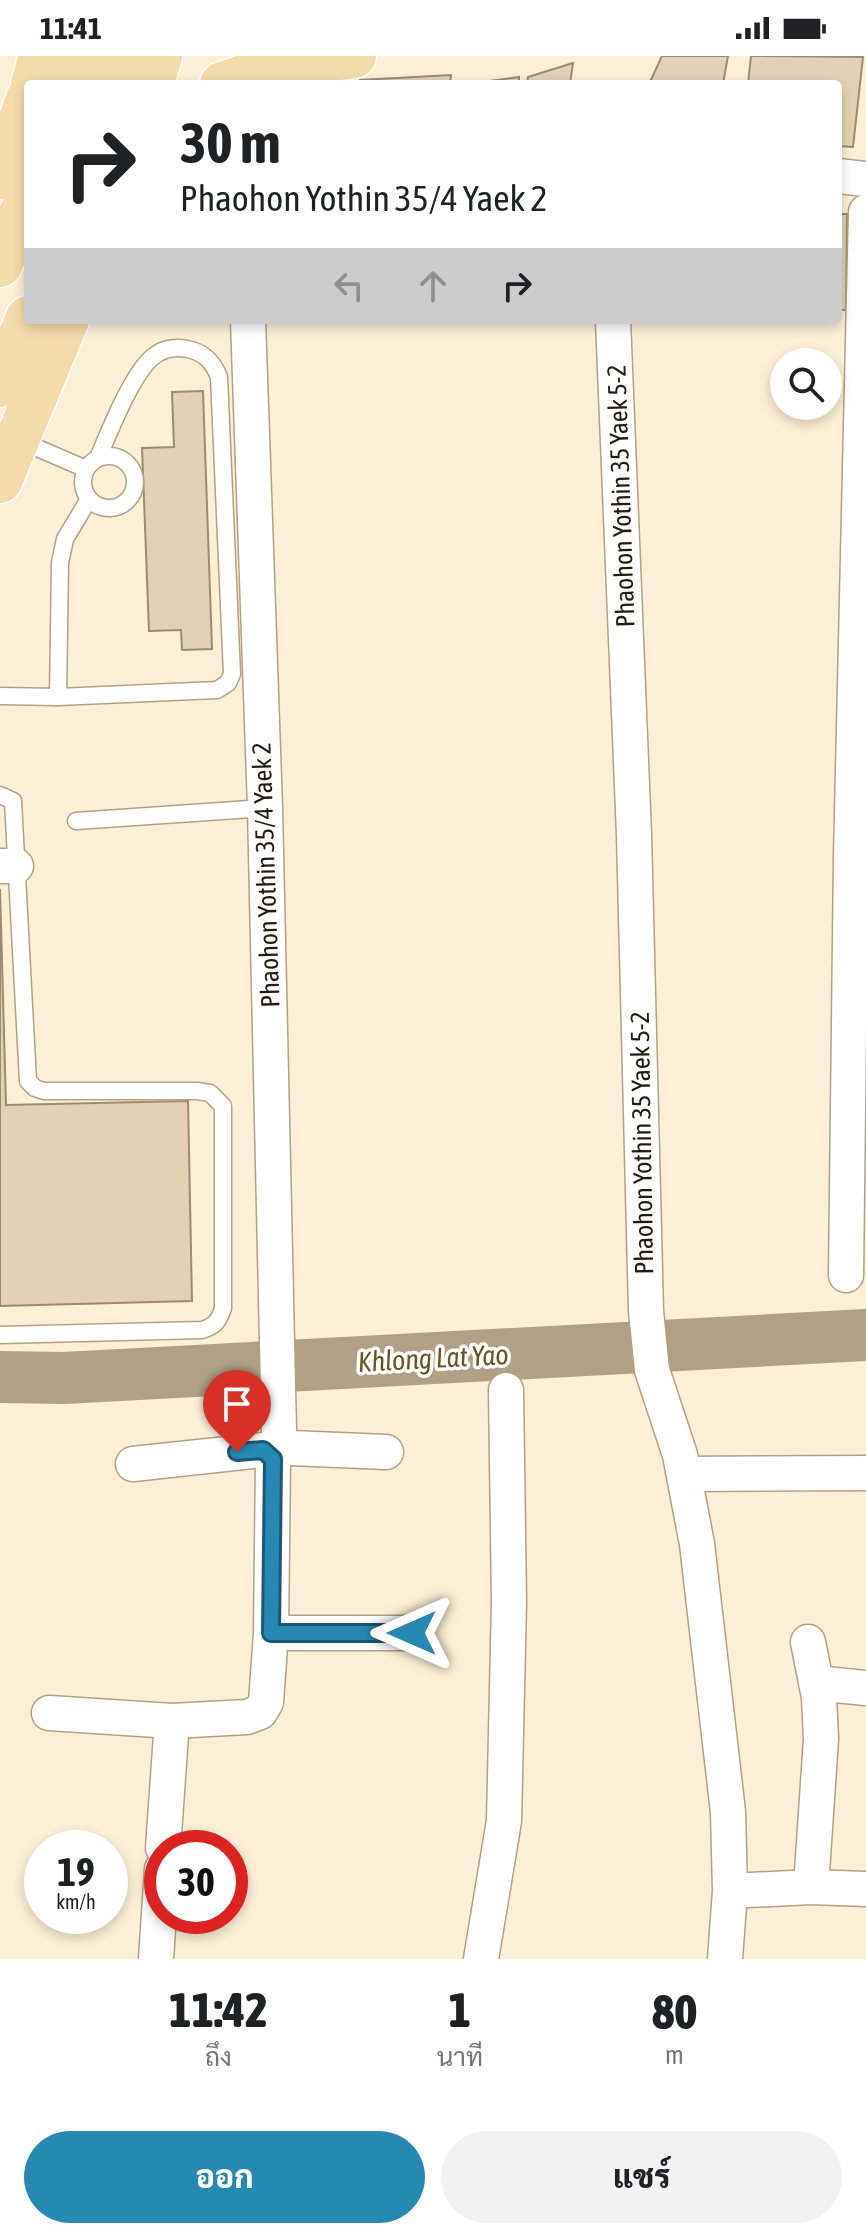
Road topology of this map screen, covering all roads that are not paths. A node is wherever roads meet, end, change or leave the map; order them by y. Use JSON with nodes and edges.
{"nodes":[{"id":1,"x":41,"y":56,"type":"edge"},
{"id":2,"x":82,"y":56,"type":"edge"},
{"id":3,"x":127,"y":56,"type":"edge"},
{"id":4,"x":160,"y":56,"type":"edge"},
{"id":5,"x":204,"y":56,"type":"edge"},
{"id":6,"x":354,"y":56,"type":"edge"},
{"id":7,"x":34,"y":80,"type":"edge"},
{"id":8,"x":73,"y":80,"type":"edge"},
{"id":9,"x":118,"y":80,"type":"edge"},
{"id":10,"x":153,"y":80,"type":"edge"},
{"id":11,"x":220,"y":80,"type":"edge"},
{"id":12,"x":235,"y":80,"type":"edge"},
{"id":13,"x":24,"y":110,"type":"edge"},
{"id":14,"x":842,"y":176,"type":"edge"},
{"id":15,"x":0,"y":177,"type":"edge"},
{"id":16,"x":866,"y":179,"type":"edge"},
{"id":17,"x":24,"y":207,"type":"edge"},
{"id":18,"x":866,"y":212,"type":"edge"},
{"id":19,"x":0,"y":265,"type":"edge"},
{"id":20,"x":25,"y":324,"type":"edge"},
{"id":21,"x":65,"y":324,"type":"edge"},
{"id":22,"x":248,"y":324,"type":"edge"},
{"id":23,"x":613,"y":324,"type":"edge"},
{"id":24,"x":0,"y":385,"type":"edge"},
{"id":25,"x":17,"y":440,"type":"junction"},
{"id":26,"x":92,"y":464,"type":"junction"},
{"id":27,"x":0,"y":481,"type":"edge"},
{"id":28,"x":89,"y":499,"type":"junction"},
{"id":29,"x":0,"y":696,"type":"edge"},
{"id":30,"x":58,"y":697,"type":"junction"},
{"id":31,"x":0,"y":795,"type":"edge"},
{"id":32,"x":265,"y":808,"type":"junction"},
{"id":33,"x":76,"y":821,"type":"dead end"},
{"id":34,"x":8,"y":866,"type":"edge"},
{"id":35,"x":846,"y":1275,"type":"dead end"},
{"id":36,"x":0,"y":1335,"type":"edge"},
{"id":37,"x":506,"y":1390,"type":"dead end"},
{"id":38,"x":277,"y":1447,"type":"junction"},
{"id":39,"x":386,"y":1452,"type":"dead end"},
{"id":40,"x":133,"y":1464,"type":"dead end"},
{"id":41,"x":866,"y":1473,"type":"edge"},
{"id":42,"x":685,"y":1474,"type":"junction"},
{"id":43,"x":271,"y":1633,"type":"junction"},
{"id":44,"x":412,"y":1633,"type":"dead end"},
{"id":45,"x":808,"y":1642,"type":"dead end"},
{"id":46,"x":816,"y":1683,"type":"junction"},
{"id":47,"x":866,"y":1688,"type":"edge"},
{"id":48,"x":49,"y":1713,"type":"dead end"},
{"id":49,"x":172,"y":1721,"type":"junction"},
{"id":50,"x":164,"y":1830,"type":"edge"},
{"id":51,"x":811,"y":1887,"type":"junction"},
{"id":52,"x":866,"y":1889,"type":"edge"},
{"id":53,"x":730,"y":1891,"type":"junction"},
{"id":54,"x":158,"y":1934,"type":"edge"},
{"id":55,"x":156,"y":1959,"type":"edge"},
{"id":56,"x":481,"y":1959,"type":"edge"},
{"id":57,"x":725,"y":1959,"type":"edge"}],
"edges":[{"from":1,"to":7,"type":"main road"},
{"from":2,"to":8,"type":"main road"},
{"from":3,"to":9,"type":"main road"},
{"from":4,"to":10,"type":"main road"},
{"from":5,"to":11,"type":"main road"},
{"from":6,"to":12,"type":"main road"},
{"from":13,"to":15,"type":"main road"},
{"from":14,"to":16,"type":"street"},
{"from":17,"to":19,"type":"main road"},
{"from":18,"to":35,"type":"street"},
{"from":20,"to":24,"type":"main road"},
{"from":21,"to":25,"type":"main road"},
{"from":22,"to":32,"type":"street","name":"Phaohon Yothin 35/4 Yaek 2"},
{"from":23,"to":42,"type":"street","name":"Phaohon Yothin 35 Yaek 5-2"},
{"from":25,"to":26,"type":"lane"},
{"from":25,"to":27,"type":"main road"},
{"from":26,"to":28,"type":"lane"},
{"from":26,"to":28,"type":"lane"},
{"from":26,"to":30,"type":"lane"},
{"from":28,"to":30,"type":"lane"},
{"from":29,"to":30,"type":"lane"},
{"from":31,"to":34,"type":"lane"},
{"from":32,"to":33,"type":"lane"},
{"from":32,"to":38,"type":"street","name":"Phaohon Yothin 35/4 Yaek 2"},
{"from":34,"to":36,"type":"lane"},
{"from":37,"to":56,"type":"street"},
{"from":38,"to":39,"type":"street"},
{"from":38,"to":40,"type":"street"},
{"from":38,"to":43,"type":"street","name":"Phaohon Yothin 35/4 Yaek 2"},
{"from":41,"to":42,"type":"street"},
{"from":42,"to":53,"type":"street","name":"Phaohon Yothin 35 Yaek 5-2"},
{"from":43,"to":44,"type":"street"},
{"from":43,"to":49,"type":"street","name":"Phaohon Yothin 35/4 Yaek 2"},
{"from":45,"to":46,"type":"street"},
{"from":46,"to":47,"type":"street"},
{"from":46,"to":51,"type":"street"},
{"from":48,"to":49,"type":"street"},
{"from":49,"to":50,"type":"street"},
{"from":51,"to":52,"type":"street"},
{"from":51,"to":53,"type":"street"},
{"from":53,"to":57,"type":"street","name":"Phaohon Yothin 35 Yaek 5-2"},
{"from":54,"to":55,"type":"street"}]}
